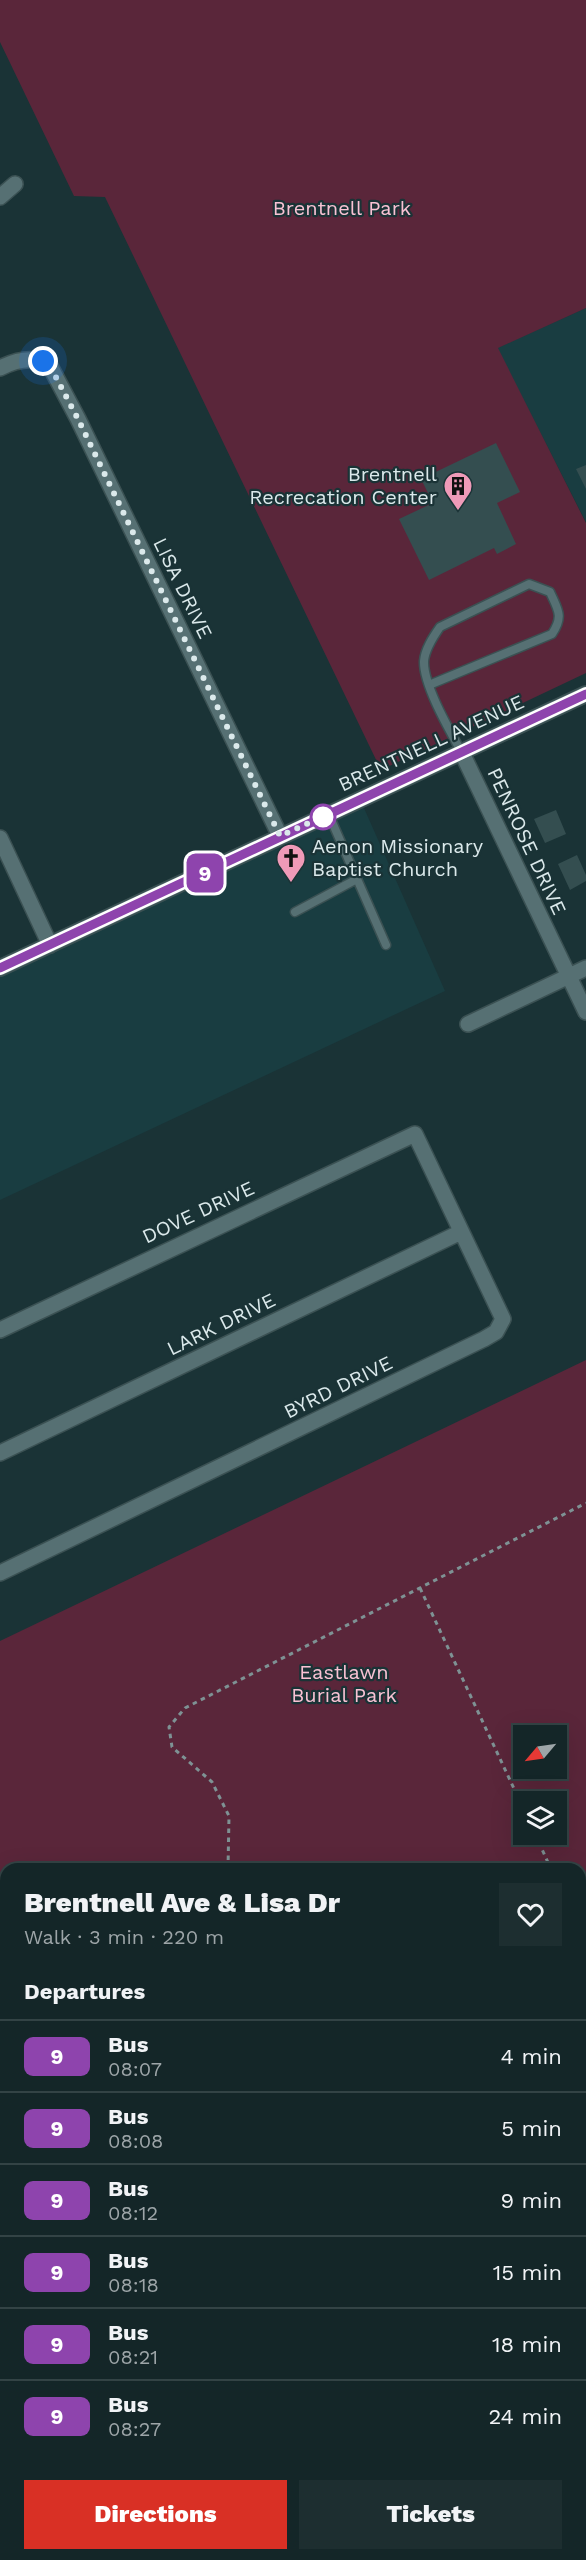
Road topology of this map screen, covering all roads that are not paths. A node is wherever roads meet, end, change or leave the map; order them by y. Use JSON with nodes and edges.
{"nodes":[{"id":1,"x":15,"y":184,"type":"dead end"},
{"id":2,"x":0,"y":197,"type":"edge"},
{"id":3,"x":0,"y":368,"type":"edge"},
{"id":4,"x":429,"y":685,"type":"junction"},
{"id":5,"x":586,"y":694,"type":"edge"},
{"id":6,"x":462,"y":753,"type":"junction"},
{"id":7,"x":329,"y":814,"type":"junction"},
{"id":8,"x":280,"y":836,"type":"junction"},
{"id":9,"x":0,"y":838,"type":"edge"},
{"id":10,"x":357,"y":879,"type":"junction"},
{"id":11,"x":295,"y":912,"type":"dead end"},
{"id":12,"x":50,"y":945,"type":"junction"},
{"id":13,"x":386,"y":945,"type":"dead end"},
{"id":14,"x":0,"y":968,"type":"edge"},
{"id":15,"x":586,"y":968,"type":"edge"},
{"id":16,"x":569,"y":976,"type":"junction"},
{"id":17,"x":586,"y":1012,"type":"edge"},
{"id":18,"x":468,"y":1024,"type":"dead end"},
{"id":19,"x":415,"y":1134,"type":"joint"},
{"id":20,"x":461,"y":1232,"type":"junction"},
{"id":21,"x":0,"y":1329,"type":"edge"},
{"id":22,"x":0,"y":1454,"type":"edge"},
{"id":23,"x":0,"y":1574,"type":"edge"}],
"edges":[{"from":1,"to":2,"type":"street"},
{"from":3,"to":8,"type":"street","name":"LISA DRIVE"},
{"from":4,"to":4,"type":"lane"},
{"from":4,"to":6,"type":"lane"},
{"from":5,"to":6,"type":"street","name":"BRENTNELL AVENUE"},
{"from":6,"to":7,"type":"street","name":"BRENTNELL AVENUE"},
{"from":6,"to":16,"type":"street","name":"PENROSE DRIVE"},
{"from":7,"to":8,"type":"street","name":"BRENTNELL AVENUE"},
{"from":7,"to":10,"type":"lane"},
{"from":8,"to":12,"type":"street","name":"BRENTNELL AVENUE"},
{"from":9,"to":12,"type":"street"},
{"from":10,"to":11,"type":"lane"},
{"from":10,"to":13,"type":"lane"},
{"from":12,"to":14,"type":"street","name":"BRENTNELL AVENUE"},
{"from":15,"to":16,"type":"street"},
{"from":16,"to":17,"type":"street","name":"PENROSE DRIVE"},
{"from":16,"to":18,"type":"street"},
{"from":19,"to":20,"type":"street","name":"BYRD DRIVE"},
{"from":19,"to":21,"type":"street","name":"DOVE DRIVE"},
{"from":20,"to":22,"type":"street","name":"LARK DRIVE"},
{"from":20,"to":23,"type":"street","name":"BYRD DRIVE"}]}
